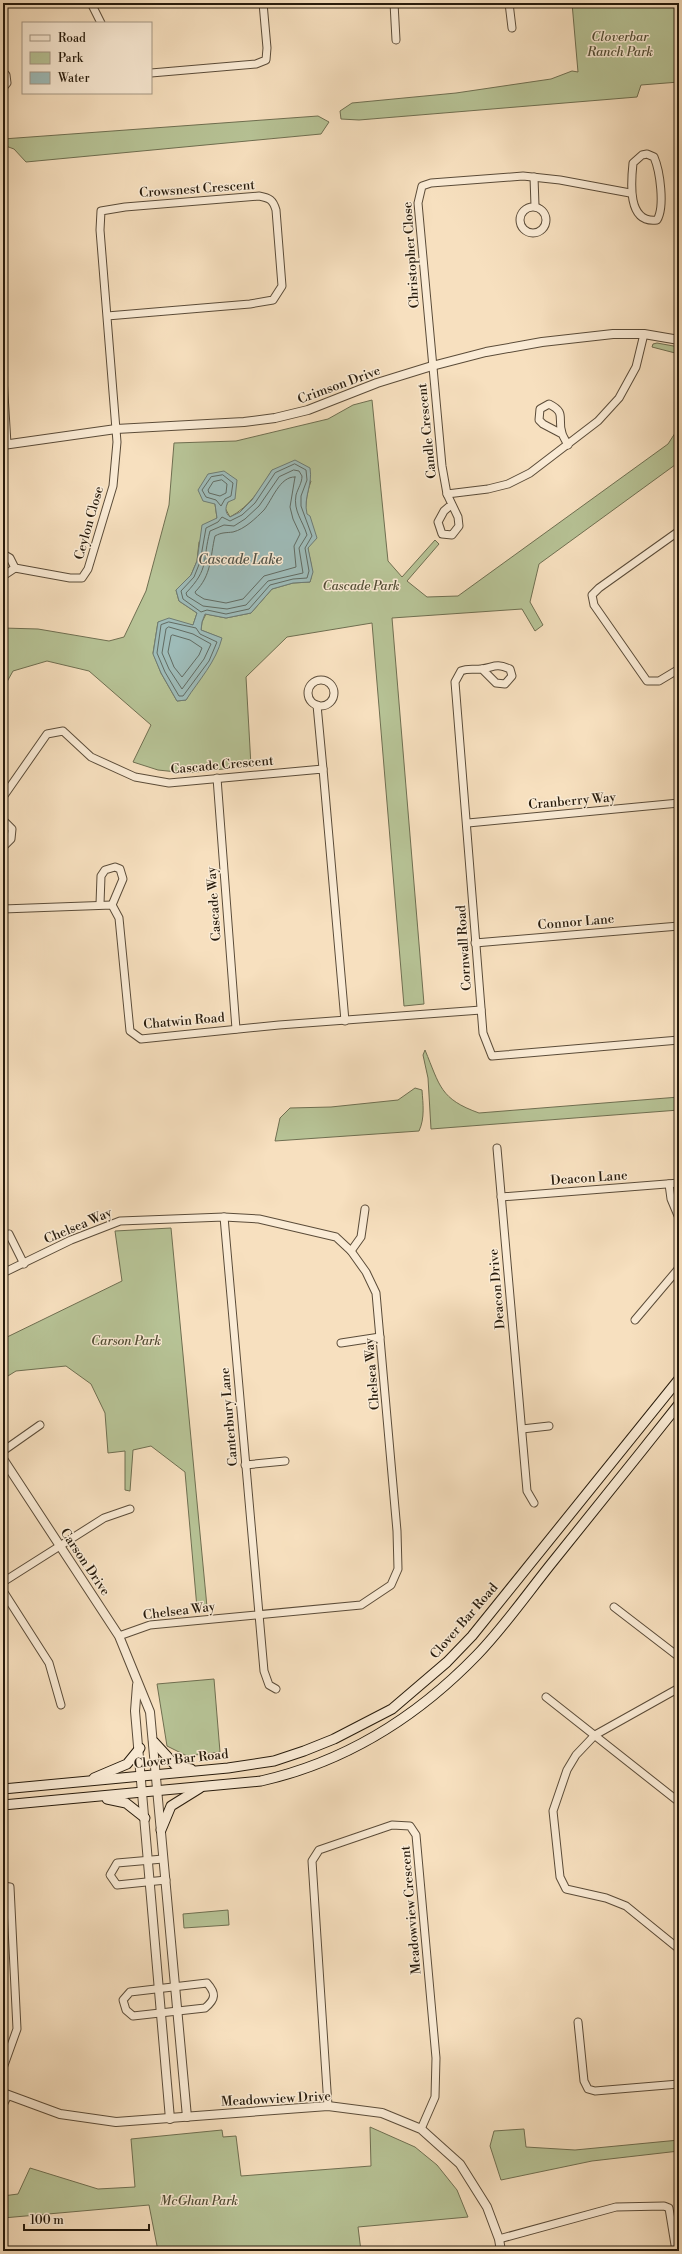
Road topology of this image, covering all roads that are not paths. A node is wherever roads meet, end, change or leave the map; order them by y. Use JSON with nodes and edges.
{"nodes":[{"id":1,"x":92,"y":3,"type":"edge"},
{"id":2,"x":263,"y":3,"type":"edge"},
{"id":3,"x":394,"y":3,"type":"edge"},
{"id":4,"x":509,"y":3,"type":"edge"},
{"id":5,"x":101,"y":22,"type":"edge"},
{"id":6,"x":512,"y":28,"type":"dead end"},
{"id":7,"x":396,"y":40,"type":"dead end"},
{"id":8,"x":3,"y":72,"type":"edge"},
{"id":9,"x":152,"y":73,"type":"edge"},
{"id":10,"x":3,"y":88,"type":"edge"},
{"id":11,"x":534,"y":177,"type":"junction"},
{"id":12,"x":630,"y":193,"type":"junction"},
{"id":13,"x":534,"y":206,"type":"dead end"},
{"id":14,"x":106,"y":316,"type":"junction"},
{"id":15,"x":644,"y":334,"type":"junction"},
{"id":16,"x":679,"y":340,"type":"edge"},
{"id":17,"x":432,"y":366,"type":"junction"},
{"id":18,"x":3,"y":377,"type":"edge"},
{"id":19,"x":116,"y":429,"type":"junction"},
{"id":20,"x":562,"y":434,"type":"dead end"},
{"id":21,"x":5,"y":445,"type":"edge"},
{"id":22,"x":568,"y":445,"type":"junction"},
{"id":23,"x":447,"y":494,"type":"junction"},
{"id":24,"x":451,"y":505,"type":"dead end"},
{"id":25,"x":679,"y":531,"type":"edge"},
{"id":26,"x":3,"y":554,"type":"edge"},
{"id":27,"x":15,"y":568,"type":"junction"},
{"id":28,"x":3,"y":576,"type":"edge"},
{"id":29,"x":482,"y":669,"type":"dead end"},
{"id":30,"x":679,"y":669,"type":"edge"},
{"id":31,"x":317,"y":706,"type":"dead end"},
{"id":32,"x":322,"y":769,"type":"junction"},
{"id":33,"x":217,"y":778,"type":"junction"},
{"id":34,"x":3,"y":797,"type":"edge"},
{"id":35,"x":679,"y":803,"type":"edge"},
{"id":36,"x":3,"y":820,"type":"edge"},
{"id":37,"x":468,"y":823,"type":"junction"},
{"id":38,"x":3,"y":847,"type":"edge"},
{"id":39,"x":100,"y":904,"type":"junction"},
{"id":40,"x":112,"y":905,"type":"junction"},
{"id":41,"x":3,"y":909,"type":"edge"},
{"id":42,"x":679,"y":926,"type":"edge"},
{"id":43,"x":475,"y":943,"type":"junction"},
{"id":44,"x":481,"y":1010,"type":"junction"},
{"id":45,"x":345,"y":1021,"type":"junction"},
{"id":46,"x":236,"y":1029,"type":"junction"},
{"id":47,"x":679,"y":1040,"type":"edge"},
{"id":48,"x":497,"y":1148,"type":"dead end"},
{"id":49,"x":679,"y":1183,"type":"edge"},
{"id":50,"x":669,"y":1184,"type":"junction"},
{"id":51,"x":501,"y":1197,"type":"junction"},
{"id":52,"x":365,"y":1209,"type":"dead end"},
{"id":53,"x":224,"y":1217,"type":"junction"},
{"id":54,"x":679,"y":1218,"type":"edge"},
{"id":55,"x":9,"y":1234,"type":"dead end"},
{"id":56,"x":351,"y":1251,"type":"junction"},
{"id":57,"x":24,"y":1264,"type":"junction"},
{"id":58,"x":679,"y":1268,"type":"edge"},
{"id":59,"x":3,"y":1273,"type":"edge"},
{"id":60,"x":635,"y":1320,"type":"dead end"},
{"id":61,"x":380,"y":1337,"type":"junction"},
{"id":62,"x":341,"y":1343,"type":"dead end"},
{"id":63,"x":679,"y":1379,"type":"edge"},
{"id":64,"x":679,"y":1404,"type":"edge"},
{"id":65,"x":40,"y":1425,"type":"dead end"},
{"id":66,"x":549,"y":1426,"type":"dead end"},
{"id":67,"x":522,"y":1429,"type":"junction"},
{"id":68,"x":3,"y":1451,"type":"edge"},
{"id":69,"x":3,"y":1459,"type":"edge"},
{"id":70,"x":285,"y":1461,"type":"dead end"},
{"id":71,"x":245,"y":1465,"type":"junction"},
{"id":72,"x":534,"y":1503,"type":"dead end"},
{"id":73,"x":130,"y":1509,"type":"dead end"},
{"id":74,"x":60,"y":1545,"type":"junction"},
{"id":75,"x":3,"y":1582,"type":"edge"},
{"id":76,"x":3,"y":1591,"type":"edge"},
{"id":77,"x":614,"y":1607,"type":"dead end"},
{"id":78,"x":259,"y":1615,"type":"junction"},
{"id":79,"x":119,"y":1636,"type":"junction"},
{"id":80,"x":679,"y":1657,"type":"edge"},
{"id":81,"x":137,"y":1684,"type":"junction"},
{"id":82,"x":679,"y":1688,"type":"edge"},
{"id":83,"x":276,"y":1689,"type":"dead end"},
{"id":84,"x":546,"y":1697,"type":"dead end"},
{"id":85,"x":62,"y":1705,"type":"dead end"},
{"id":86,"x":595,"y":1735,"type":"junction"},
{"id":87,"x":154,"y":1742,"type":"junction"},
{"id":88,"x":140,"y":1748,"type":"junction"},
{"id":89,"x":204,"y":1771,"type":"junction"},
{"id":90,"x":157,"y":1775,"type":"junction"},
{"id":91,"x":142,"y":1777,"type":"junction"},
{"id":92,"x":86,"y":1782,"type":"junction"},
{"id":93,"x":203,"y":1787,"type":"junction"},
{"id":94,"x":3,"y":1789,"type":"edge"},
{"id":95,"x":158,"y":1791,"type":"junction"},
{"id":96,"x":143,"y":1792,"type":"junction"},
{"id":97,"x":100,"y":1797,"type":"junction"},
{"id":98,"x":679,"y":1802,"type":"edge"},
{"id":99,"x":3,"y":1805,"type":"edge"},
{"id":100,"x":144,"y":1818,"type":"junction"},
{"id":101,"x":161,"y":1830,"type":"junction"},
{"id":102,"x":163,"y":1859,"type":"junction"},
{"id":103,"x":148,"y":1861,"type":"junction"},
{"id":104,"x":166,"y":1880,"type":"junction"},
{"id":105,"x":150,"y":1881,"type":"junction"},
{"id":106,"x":3,"y":1886,"type":"edge"},
{"id":107,"x":7,"y":1904,"type":"edge"},
{"id":108,"x":679,"y":1949,"type":"edge"},
{"id":109,"x":175,"y":1988,"type":"junction"},
{"id":110,"x":159,"y":1990,"type":"junction"},
{"id":111,"x":176,"y":2010,"type":"junction"},
{"id":112,"x":163,"y":2012,"type":"junction"},
{"id":113,"x":578,"y":2022,"type":"dead end"},
{"id":114,"x":3,"y":2068,"type":"edge"},
{"id":115,"x":679,"y":2084,"type":"edge"},
{"id":116,"x":6,"y":2094,"type":"edge"},
{"id":117,"x":3,"y":2105,"type":"edge"},
{"id":118,"x":328,"y":2106,"type":"junction"},
{"id":119,"x":187,"y":2116,"type":"junction"},
{"id":120,"x":170,"y":2118,"type":"junction"},
{"id":121,"x":421,"y":2129,"type":"junction"},
{"id":122,"x":499,"y":2239,"type":"junction"},
{"id":123,"x":501,"y":2251,"type":"edge"},
{"id":124,"x":676,"y":2251,"type":"edge"}],
"edges":[{"from":1,"to":5,"type":"street"},
{"from":2,"to":9,"type":"street"},
{"from":3,"to":7,"type":"street"},
{"from":4,"to":6,"type":"street"},
{"from":8,"to":10,"type":"street"},
{"from":11,"to":12,"type":"street","name":"Christopher Close"},
{"from":11,"to":13,"type":"street"},
{"from":11,"to":17,"type":"street","name":"Christopher Close"},
{"from":12,"to":12,"type":"street"},
{"from":14,"to":14,"type":"street","name":"Crowsnest Crescent"},
{"from":14,"to":19,"type":"street","name":"Crowsnest Crescent"},
{"from":15,"to":16,"type":"street","name":"Crimson Drive"},
{"from":15,"to":17,"type":"street","name":"Crimson Drive"},
{"from":15,"to":22,"type":"street","name":"Candle Crescent"},
{"from":17,"to":19,"type":"street","name":"Crimson Drive"},
{"from":17,"to":23,"type":"street","name":"Candle Crescent"},
{"from":18,"to":21,"type":"street"},
{"from":19,"to":21,"type":"street","name":"Crimson Drive"},
{"from":19,"to":27,"type":"street","name":"Ceylon Close"},
{"from":20,"to":22,"type":"street"},
{"from":22,"to":23,"type":"street","name":"Candle Crescent"},
{"from":23,"to":24,"type":"street","name":"Candle Crescent"},
{"from":25,"to":30,"type":"street"},
{"from":26,"to":27,"type":"street"},
{"from":27,"to":28,"type":"street"},
{"from":29,"to":37,"type":"street","name":"Cornwall Road"},
{"from":31,"to":32,"type":"street"},
{"from":32,"to":33,"type":"street","name":"Cascade Crescent"},
{"from":32,"to":45,"type":"street"},
{"from":33,"to":34,"type":"street","name":"Cascade Crescent"},
{"from":33,"to":46,"type":"street","name":"Cascade Way"},
{"from":35,"to":37,"type":"street","name":"Cranberry Way"},
{"from":36,"to":38,"type":"street"},
{"from":37,"to":43,"type":"street","name":"Cornwall Road"},
{"from":39,"to":40,"type":"street"},
{"from":39,"to":40,"type":"street"},
{"from":39,"to":41,"type":"street"},
{"from":40,"to":46,"type":"street","name":"Chatwin Road"},
{"from":42,"to":43,"type":"street","name":"Connor Lane"},
{"from":43,"to":44,"type":"street","name":"Cornwall Road"},
{"from":44,"to":45,"type":"street","name":"Chatwin Road"},
{"from":44,"to":47,"type":"street","name":"Cornwall Road"},
{"from":45,"to":46,"type":"street","name":"Chatwin Road"},
{"from":48,"to":51,"type":"street","name":"Deacon Drive"},
{"from":49,"to":50,"type":"street","name":"Deacon Lane"},
{"from":50,"to":51,"type":"street","name":"Deacon Lane"},
{"from":50,"to":54,"type":"street"},
{"from":51,"to":67,"type":"street","name":"Deacon Drive"},
{"from":52,"to":56,"type":"street"},
{"from":53,"to":56,"type":"street","name":"Chelsea Way"},
{"from":53,"to":57,"type":"street","name":"Chelsea Way"},
{"from":53,"to":71,"type":"street","name":"Canterbury Lane"},
{"from":55,"to":57,"type":"street"},
{"from":56,"to":61,"type":"street","name":"Chelsea Way"},
{"from":57,"to":59,"type":"street","name":"Chelsea Way"},
{"from":58,"to":60,"type":"street"},
{"from":61,"to":62,"type":"street"},
{"from":61,"to":78,"type":"street","name":"Chelsea Way"},
{"from":63,"to":89,"type":"main road","name":"Clover Bar Road"},
{"from":64,"to":93,"type":"main road"},
{"from":65,"to":68,"type":"street"},
{"from":66,"to":67,"type":"street"},
{"from":67,"to":72,"type":"street","name":"Deacon Drive"},
{"from":69,"to":74,"type":"street","name":"Carson Drive"},
{"from":70,"to":71,"type":"street"},
{"from":71,"to":78,"type":"street","name":"Canterbury Lane"},
{"from":73,"to":74,"type":"street"},
{"from":74,"to":75,"type":"street"},
{"from":74,"to":79,"type":"street","name":"Carson Drive"},
{"from":76,"to":85,"type":"street"},
{"from":77,"to":80,"type":"street"},
{"from":78,"to":79,"type":"street","name":"Chelsea Way"},
{"from":78,"to":83,"type":"street","name":"Canterbury Lane"},
{"from":79,"to":81,"type":"street","name":"Carson Drive"},
{"from":81,"to":87,"type":"street","name":"Carson Drive"},
{"from":81,"to":88,"type":"street","name":"Carson Drive"},
{"from":82,"to":86,"type":"street"},
{"from":84,"to":86,"type":"street"},
{"from":86,"to":98,"type":"street"},
{"from":86,"to":108,"type":"street"},
{"from":87,"to":89,"type":"main road"},
{"from":87,"to":90,"type":"street","name":"Carson Drive"},
{"from":88,"to":91,"type":"street","name":"Carson Drive"},
{"from":88,"to":92,"type":"main road"},
{"from":89,"to":90,"type":"main road","name":"Clover Bar Road"},
{"from":90,"to":91,"type":"main road","name":"Clover Bar Road"},
{"from":90,"to":95,"type":"street","name":"Carson Drive"},
{"from":91,"to":92,"type":"main road","name":"Clover Bar Road"},
{"from":91,"to":96,"type":"street","name":"Carson Drive"},
{"from":92,"to":94,"type":"main road","name":"Clover Bar Road"},
{"from":93,"to":95,"type":"main road"},
{"from":93,"to":101,"type":"main road"},
{"from":95,"to":96,"type":"main road"},
{"from":95,"to":101,"type":"street","name":"Carson Drive"},
{"from":96,"to":97,"type":"main road"},
{"from":96,"to":100,"type":"street","name":"Carson Drive"},
{"from":97,"to":99,"type":"main road"},
{"from":97,"to":100,"type":"main road"},
{"from":100,"to":103,"type":"street","name":"Carson Drive"},
{"from":101,"to":102,"type":"street","name":"Carson Drive"},
{"from":102,"to":103,"type":"street"},
{"from":102,"to":104,"type":"street","name":"Carson Drive"},
{"from":103,"to":105,"type":"street","name":"Carson Drive"},
{"from":103,"to":105,"type":"street"},
{"from":104,"to":105,"type":"street"},
{"from":104,"to":109,"type":"street","name":"Carson Drive"},
{"from":105,"to":110,"type":"street","name":"Carson Drive"},
{"from":106,"to":107,"type":"street"},
{"from":107,"to":114,"type":"street"},
{"from":109,"to":110,"type":"street"},
{"from":109,"to":111,"type":"street","name":"Carson Drive"},
{"from":109,"to":111,"type":"street"},
{"from":110,"to":112,"type":"street","name":"Carson Drive"},
{"from":110,"to":112,"type":"street"},
{"from":111,"to":112,"type":"street"},
{"from":111,"to":119,"type":"street","name":"Carson Drive"},
{"from":112,"to":120,"type":"street","name":"Carson Drive"},
{"from":113,"to":115,"type":"street"},
{"from":116,"to":117,"type":"street","name":"Meadowview Drive"},
{"from":116,"to":120,"type":"street","name":"Meadowview Drive"},
{"from":118,"to":119,"type":"street","name":"Meadowview Drive"},
{"from":118,"to":121,"type":"street","name":"Meadowview Drive"},
{"from":118,"to":121,"type":"street","name":"Meadowview Crescent"},
{"from":119,"to":120,"type":"street","name":"Meadowview Drive"},
{"from":121,"to":122,"type":"street","name":"Meadowview Drive"},
{"from":122,"to":123,"type":"street","name":"Meadowview Drive"},
{"from":122,"to":124,"type":"street"}]}
